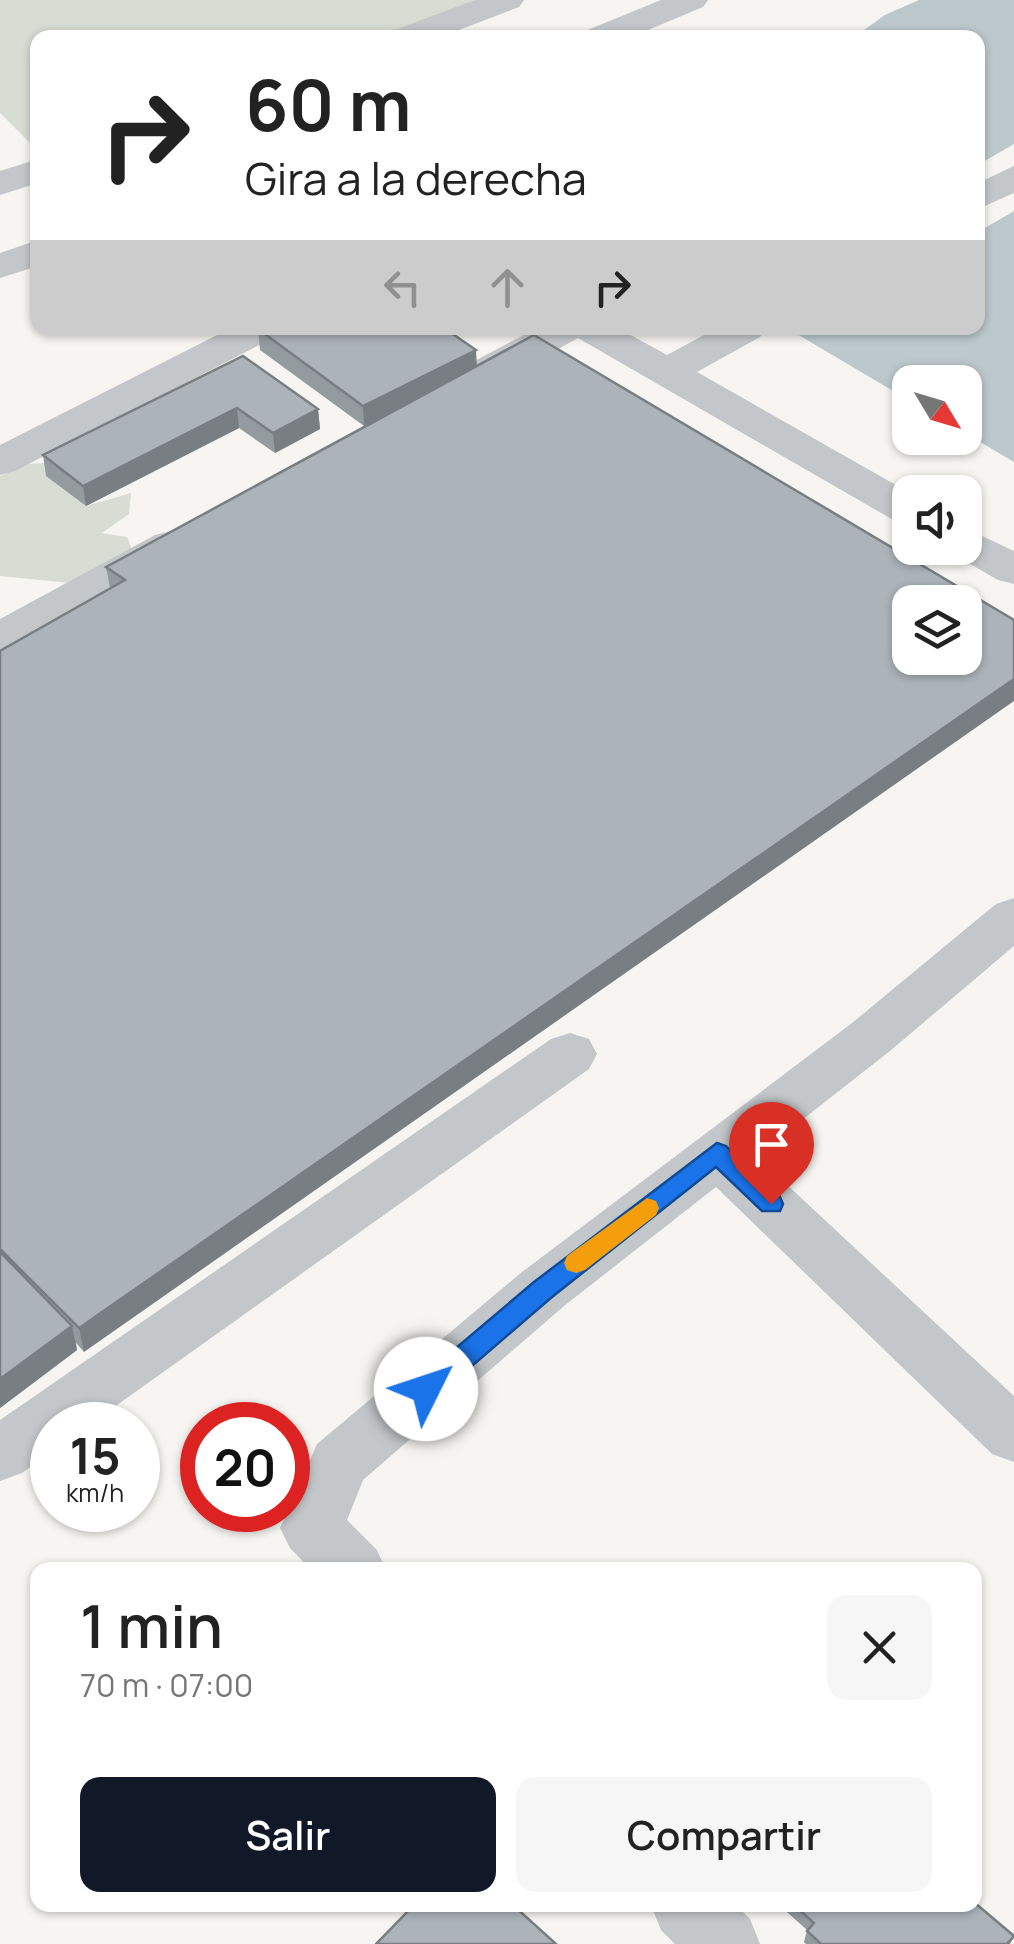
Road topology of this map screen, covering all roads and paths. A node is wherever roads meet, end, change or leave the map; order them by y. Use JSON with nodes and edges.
{"nodes":[{"id":1,"x":507,"y":0,"type":"edge"},
{"id":2,"x":691,"y":0,"type":"edge"},
{"id":3,"x":426,"y":30,"type":"edge"},
{"id":4,"x":617,"y":30,"type":"edge"},
{"id":5,"x":30,"y":173,"type":"edge"},
{"id":6,"x":1014,"y":178,"type":"edge"},
{"id":7,"x":0,"y":184,"type":"edge"},
{"id":8,"x":985,"y":194,"type":"edge"},
{"id":9,"x":30,"y":255,"type":"edge"},
{"id":10,"x":0,"y":266,"type":"edge"},
{"id":11,"x":247,"y":335,"type":"edge"},
{"id":12,"x":553,"y":335,"type":"edge"},
{"id":13,"x":602,"y":335,"type":"edge"},
{"id":14,"x":733,"y":335,"type":"edge"},
{"id":15,"x":667,"y":372,"type":"junction"},
{"id":16,"x":446,"y":394,"type":"edge"},
{"id":17,"x":0,"y":462,"type":"edge"},
{"id":18,"x":892,"y":501,"type":"edge"},
{"id":19,"x":206,"y":526,"type":"edge"},
{"id":20,"x":982,"y":552,"type":"edge"},
{"id":21,"x":1014,"y":570,"type":"edge"},
{"id":22,"x":0,"y":639,"type":"edge"},
{"id":23,"x":1014,"y":917,"type":"edge"},
{"id":24,"x":570,"y":1054,"type":"dead end"},
{"id":25,"x":717,"y":1153,"type":"junction"},
{"id":26,"x":1014,"y":1435,"type":"edge"},
{"id":27,"x":0,"y":1454,"type":"edge"},
{"id":28,"x":346,"y":1562,"type":"edge"},
{"id":29,"x":693,"y":1912,"type":"edge"},
{"id":30,"x":725,"y":1944,"type":"edge"}],
"edges":[{"from":1,"to":3,"type":"lane"},
{"from":2,"to":4,"type":"lane"},
{"from":5,"to":7,"type":"lane"},
{"from":6,"to":8,"type":"lane"},
{"from":9,"to":10,"type":"lane"},
{"from":11,"to":17,"type":"lane"},
{"from":12,"to":16,"type":"lane"},
{"from":13,"to":15,"type":"lane"},
{"from":14,"to":15,"type":"lane"},
{"from":15,"to":18,"type":"lane"},
{"from":19,"to":22,"type":"lane"},
{"from":20,"to":21,"type":"lane"},
{"from":23,"to":25,"type":"lane"},
{"from":24,"to":27,"type":"lane"},
{"from":25,"to":26,"type":"lane"},
{"from":25,"to":28,"type":"lane"},
{"from":29,"to":30,"type":"lane"}]}
